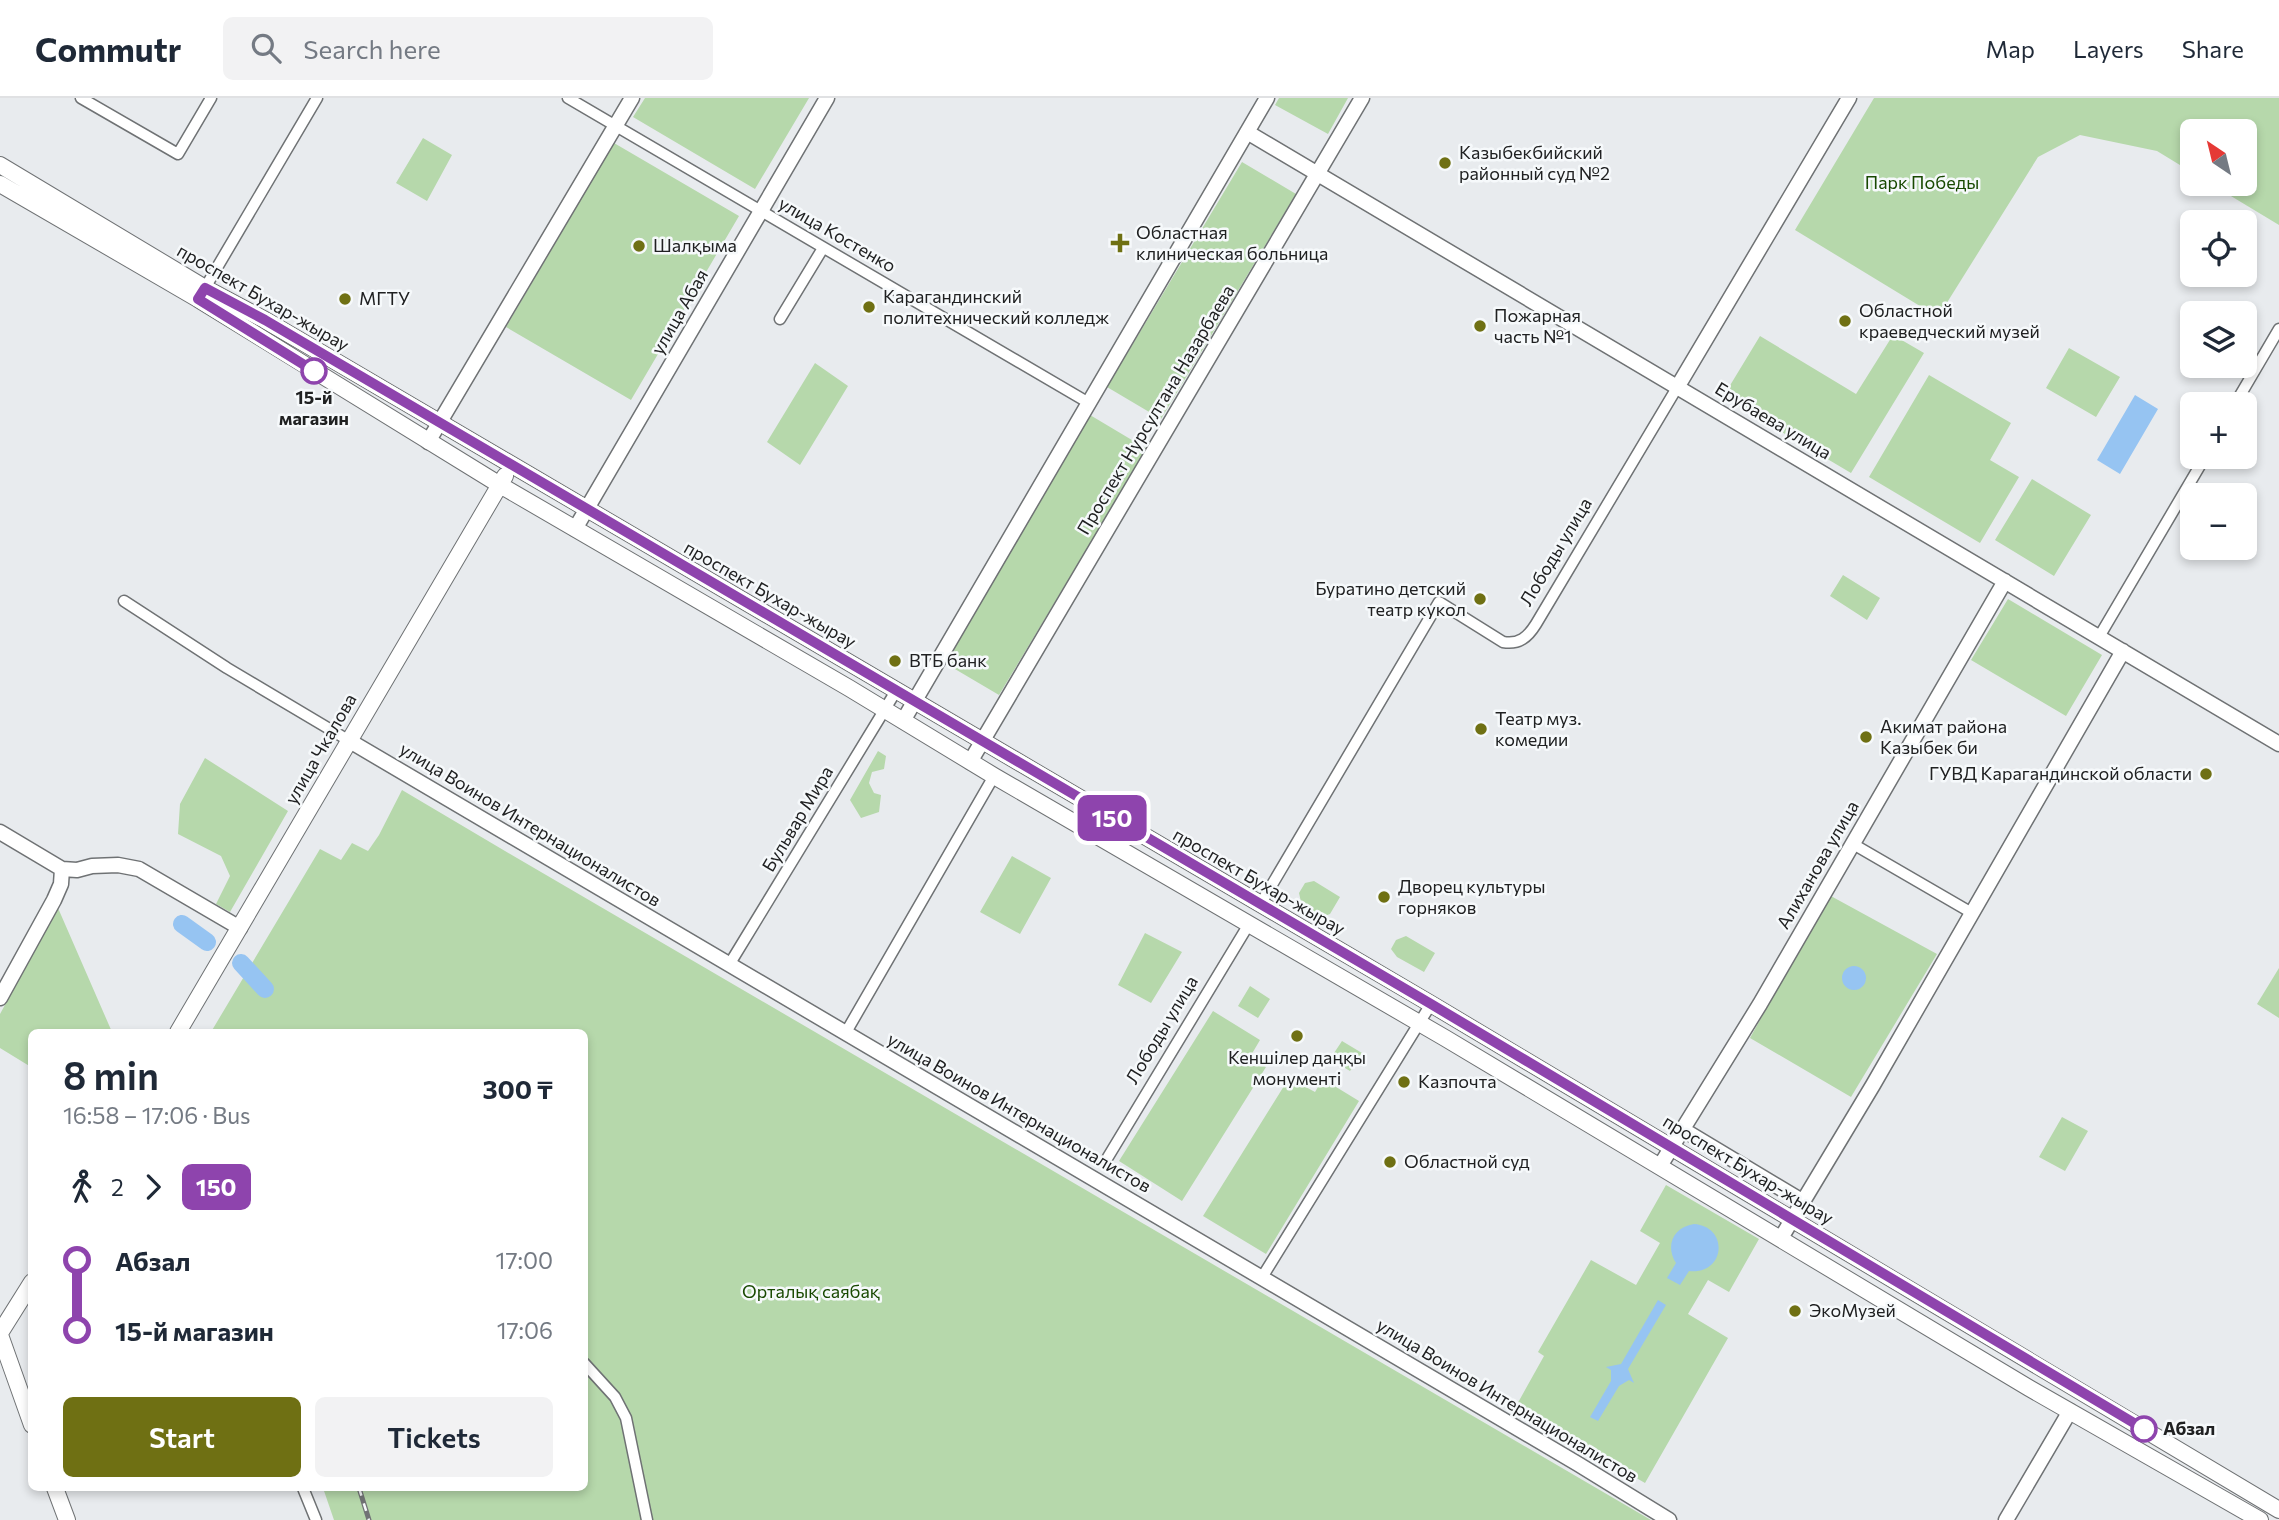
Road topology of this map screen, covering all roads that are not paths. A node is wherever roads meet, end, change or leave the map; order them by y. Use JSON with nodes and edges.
{"nodes":[{"id":1,"x":81,"y":98,"type":"edge"},
{"id":2,"x":211,"y":98,"type":"edge"},
{"id":3,"x":317,"y":98,"type":"edge"},
{"id":4,"x":568,"y":98,"type":"edge"},
{"id":5,"x":632,"y":98,"type":"edge"},
{"id":6,"x":827,"y":98,"type":"edge"},
{"id":7,"x":1267,"y":98,"type":"edge"},
{"id":8,"x":1362,"y":98,"type":"edge"},
{"id":9,"x":1849,"y":98,"type":"edge"},
{"id":10,"x":96,"y":101,"type":"edge"},
{"id":11,"x":616,"y":126,"type":"junction"},
{"id":12,"x":1247,"y":132,"type":"junction"},
{"id":13,"x":0,"y":165,"type":"edge"},
{"id":14,"x":1316,"y":175,"type":"junction"},
{"id":15,"x":0,"y":184,"type":"edge"},
{"id":16,"x":760,"y":211,"type":"junction"},
{"id":17,"x":823,"y":248,"type":"junction"},
{"id":18,"x":202,"y":293,"type":"junction"},
{"id":19,"x":780,"y":320,"type":"dead end"},
{"id":20,"x":2279,"y":329,"type":"edge"},
{"id":21,"x":1678,"y":386,"type":"junction"},
{"id":22,"x":2242,"y":392,"type":"edge"},
{"id":23,"x":1088,"y":403,"type":"junction"},
{"id":24,"x":440,"y":423,"type":"junction"},
{"id":25,"x":428,"y":442,"type":"junction"},
{"id":26,"x":512,"y":465,"type":"junction"},
{"id":27,"x":2197,"y":469,"type":"edge"},
{"id":28,"x":500,"y":485,"type":"junction"},
{"id":29,"x":587,"y":509,"type":"junction"},
{"id":30,"x":575,"y":528,"type":"junction"},
{"id":31,"x":2005,"y":581,"type":"junction"},
{"id":32,"x":124,"y":601,"type":"dead end"},
{"id":33,"x":2099,"y":637,"type":"junction"},
{"id":34,"x":2123,"y":651,"type":"junction"},
{"id":35,"x":896,"y":691,"type":"junction"},
{"id":36,"x":914,"y":702,"type":"junction"},
{"id":37,"x":885,"y":710,"type":"junction"},
{"id":38,"x":903,"y":721,"type":"junction"},
{"id":39,"x":348,"y":740,"type":"junction"},
{"id":40,"x":983,"y":742,"type":"junction"},
{"id":41,"x":2279,"y":744,"type":"edge"},
{"id":42,"x":970,"y":762,"type":"junction"},
{"id":43,"x":994,"y":776,"type":"junction"},
{"id":44,"x":0,"y":832,"type":"edge"},
{"id":45,"x":1853,"y":844,"type":"junction"},
{"id":46,"x":62,"y":869,"type":"junction"},
{"id":47,"x":1260,"y":905,"type":"junction"},
{"id":48,"x":1972,"y":913,"type":"junction"},
{"id":49,"x":1249,"y":924,"type":"junction"},
{"id":50,"x":240,"y":928,"type":"junction"},
{"id":51,"x":729,"y":965,"type":"junction"},
{"id":52,"x":0,"y":998,"type":"edge"},
{"id":53,"x":1431,"y":1004,"type":"junction"},
{"id":54,"x":1419,"y":1023,"type":"junction"},
{"id":55,"x":180,"y":1029,"type":"edge"},
{"id":56,"x":845,"y":1034,"type":"junction"},
{"id":57,"x":1682,"y":1129,"type":"junction"},
{"id":58,"x":1671,"y":1147,"type":"junction"},
{"id":59,"x":1108,"y":1157,"type":"dead end"},
{"id":60,"x":1660,"y":1166,"type":"junction"},
{"id":61,"x":1802,"y":1201,"type":"junction"},
{"id":62,"x":1792,"y":1218,"type":"junction"},
{"id":63,"x":1781,"y":1238,"type":"junction"},
{"id":64,"x":1261,"y":1279,"type":"junction"},
{"id":65,"x":28,"y":1288,"type":"edge"},
{"id":66,"x":0,"y":1334,"type":"edge"},
{"id":67,"x":588,"y":1367,"type":"edge"},
{"id":68,"x":2070,"y":1410,"type":"junction"},
{"id":69,"x":28,"y":1414,"type":"edge"},
{"id":70,"x":2186,"y":1454,"type":"junction"},
{"id":71,"x":2175,"y":1471,"type":"junction"},
{"id":72,"x":56,"y":1491,"type":"edge"},
{"id":73,"x":304,"y":1491,"type":"edge"},
{"id":74,"x":2279,"y":1510,"type":"edge"},
{"id":75,"x":67,"y":1520,"type":"edge"},
{"id":76,"x":316,"y":1520,"type":"edge"},
{"id":77,"x":647,"y":1520,"type":"edge"},
{"id":78,"x":1669,"y":1520,"type":"edge"},
{"id":79,"x":2006,"y":1520,"type":"edge"},
{"id":80,"x":2260,"y":1520,"type":"edge"}],
"edges":[{"from":1,"to":10,"type":"street"},
{"from":2,"to":10,"type":"street"},
{"from":3,"to":18,"type":"street"},
{"from":4,"to":11,"type":"street","name":"улица Костенко"},
{"from":5,"to":11,"type":"main road"},
{"from":6,"to":16,"type":"main road","name":"улица Абая"},
{"from":7,"to":12,"type":"main road"},
{"from":8,"to":14,"type":"main road","name":"Проспект Нурсултана Назарбаева"},
{"from":9,"to":21,"type":"main road","name":"Лободы улица"},
{"from":11,"to":16,"type":"street","name":"улица Костенко"},
{"from":11,"to":24,"type":"main road"},
{"from":12,"to":14,"type":"main road","name":"Ерубаева улица"},
{"from":12,"to":23,"type":"main road"},
{"from":13,"to":18,"type":"main road","name":"проспект Бухар-жырау"},
{"from":14,"to":21,"type":"main road","name":"Ерубаева улица"},
{"from":14,"to":40,"type":"main road","name":"Проспект Нурсултана Назарбаева"},
{"from":15,"to":18,"type":"main road","name":"проспект Бухар-жырау"},
{"from":16,"to":17,"type":"street","name":"улица Костенко"},
{"from":16,"to":29,"type":"main road","name":"улица Абая"},
{"from":17,"to":19,"type":"street"},
{"from":17,"to":23,"type":"street","name":"улица Костенко"},
{"from":18,"to":24,"type":"main road","name":"проспект Бухар-жырау"},
{"from":18,"to":25,"type":"main road","name":"проспект Бухар-жырау"},
{"from":20,"to":22,"type":"street"},
{"from":21,"to":31,"type":"main road","name":"Ерубаева улица"},
{"from":21,"to":47,"type":"street","name":"Лободы улица"},
{"from":23,"to":36,"type":"main road"},
{"from":24,"to":25,"type":"main road"},
{"from":24,"to":26,"type":"main road","name":"проспект Бухар-жырау"},
{"from":25,"to":28,"type":"main road","name":"проспект Бухар-жырау"},
{"from":26,"to":28,"type":"main road","name":"улица Чкалова"},
{"from":26,"to":29,"type":"main road","name":"проспект Бухар-жырау"},
{"from":27,"to":33,"type":"street"},
{"from":28,"to":30,"type":"main road","name":"проспект Бухар-жырау"},
{"from":28,"to":39,"type":"main road","name":"улица Чкалова"},
{"from":29,"to":30,"type":"main road","name":"улица Абая"},
{"from":29,"to":35,"type":"main road","name":"проспект Бухар-жырау"},
{"from":30,"to":37,"type":"main road","name":"проспект Бухар-жырау"},
{"from":31,"to":33,"type":"main road","name":"Ерубаева улица"},
{"from":31,"to":45,"type":"main road","name":"Алиханова улица"},
{"from":32,"to":39,"type":"street"},
{"from":33,"to":34,"type":"main road","name":"Ерубаева улица"},
{"from":34,"to":41,"type":"main road","name":"Ерубаева улица"},
{"from":34,"to":48,"type":"main road"},
{"from":35,"to":36,"type":"main road","name":"проспект Бухар-жырау"},
{"from":35,"to":37,"type":"street","name":"Бульвар Мира"},
{"from":36,"to":38,"type":"main road"},
{"from":36,"to":40,"type":"main road","name":"проспект Бухар-жырау"},
{"from":37,"to":38,"type":"main road","name":"проспект Бухар-жырау"},
{"from":37,"to":51,"type":"street","name":"Бульвар Мира"},
{"from":38,"to":42,"type":"main road","name":"проспект Бухар-жырау"},
{"from":39,"to":50,"type":"main road","name":"улица Чкалова"},
{"from":39,"to":51,"type":"main road","name":"улица Воинов Интернационалистов"},
{"from":40,"to":42,"type":"main road","name":"Проспект Нурсултана Назарбаева"},
{"from":40,"to":47,"type":"main road","name":"проспект Бухар-жырау"},
{"from":42,"to":43,"type":"main road","name":"проспект Бухар-жырау"},
{"from":43,"to":49,"type":"main road","name":"проспект Бухар-жырау"},
{"from":43,"to":56,"type":"street"},
{"from":44,"to":46,"type":"main road"},
{"from":45,"to":48,"type":"street"},
{"from":45,"to":57,"type":"main road","name":"Алиханова улица"},
{"from":46,"to":50,"type":"main road"},
{"from":46,"to":52,"type":"main road"},
{"from":47,"to":53,"type":"main road","name":"проспект Бухар-жырау"},
{"from":48,"to":61,"type":"main road"},
{"from":49,"to":54,"type":"main road","name":"проспект Бухар-жырау"},
{"from":49,"to":59,"type":"street","name":"Лободы улица"},
{"from":50,"to":55,"type":"main road","name":"улица Чкалова"},
{"from":51,"to":56,"type":"main road","name":"улица Воинов Интернационалистов"},
{"from":53,"to":54,"type":"street"},
{"from":53,"to":58,"type":"main road","name":"проспект Бухар-жырау"},
{"from":54,"to":60,"type":"main road","name":"проспект Бухар-жырау"},
{"from":54,"to":64,"type":"street"},
{"from":56,"to":64,"type":"main road","name":"улица Воинов Интернационалистов"},
{"from":57,"to":58,"type":"main road","name":"Алиханова улица"},
{"from":57,"to":61,"type":"main road"},
{"from":58,"to":60,"type":"main road","name":"Алиханова улица"},
{"from":58,"to":62,"type":"main road","name":"проспект Бухар-жырау"},
{"from":60,"to":63,"type":"main road","name":"проспект Бухар-жырау"},
{"from":61,"to":62,"type":"main road"},
{"from":62,"to":63,"type":"main road"},
{"from":62,"to":70,"type":"main road","name":"проспект Бухар-жырау"},
{"from":63,"to":68,"type":"main road","name":"проспект Бухар-жырау"},
{"from":64,"to":78,"type":"main road","name":"улица Воинов Интернационалистов"},
{"from":65,"to":66,"type":"main road"},
{"from":66,"to":69,"type":"main road"},
{"from":67,"to":77,"type":"street"},
{"from":68,"to":71,"type":"main road","name":"проспект Бухар-жырау"},
{"from":68,"to":79,"type":"main road"},
{"from":70,"to":71,"type":"street"},
{"from":70,"to":74,"type":"main road","name":"проспект Бухар-жырау"},
{"from":71,"to":80,"type":"main road","name":"проспект Бухар-жырау"},
{"from":72,"to":75,"type":"main road"},
{"from":73,"to":76,"type":"street"}]}
